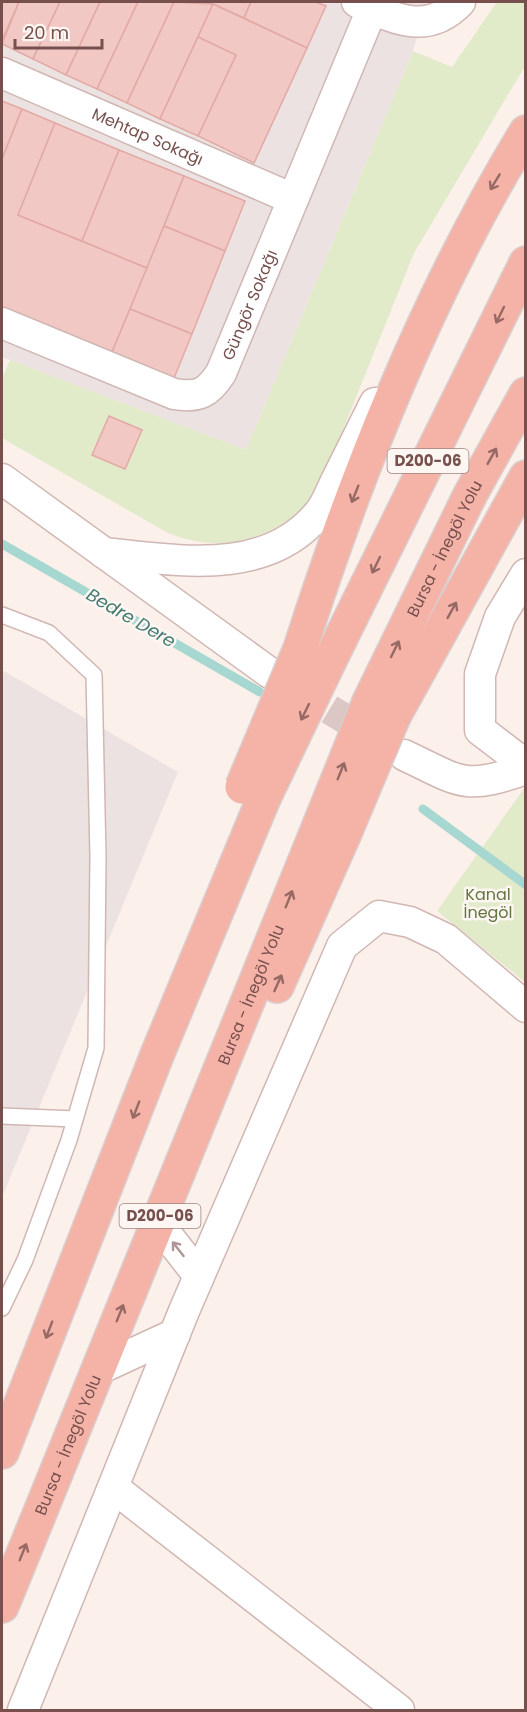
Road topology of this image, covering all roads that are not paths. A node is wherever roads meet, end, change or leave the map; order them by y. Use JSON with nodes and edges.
{"nodes":[{"id":1,"x":460,"y":2,"type":"edge"},
{"id":2,"x":365,"y":5,"type":"edge"},
{"id":3,"x":2,"y":73,"type":"edge"},
{"id":4,"x":525,"y":132,"type":"edge"},
{"id":5,"x":293,"y":199,"type":"junction"},
{"id":6,"x":525,"y":263,"type":"edge"},
{"id":7,"x":2,"y":323,"type":"edge"},
{"id":8,"x":420,"y":333,"type":"junction"},
{"id":9,"x":525,"y":394,"type":"edge"},
{"id":10,"x":525,"y":477,"type":"edge"},
{"id":11,"x":2,"y":479,"type":"edge"},
{"id":12,"x":104,"y":553,"type":"junction"},
{"id":13,"x":525,"y":574,"type":"edge"},
{"id":14,"x":2,"y":615,"type":"edge"},
{"id":15,"x":315,"y":655,"type":"junction"},
{"id":16,"x":270,"y":673,"type":"tunnel mouth"},
{"id":17,"x":381,"y":709,"type":"junction"},
{"id":18,"x":404,"y":755,"type":"tunnel mouth"},
{"id":19,"x":525,"y":767,"type":"edge"},
{"id":20,"x":525,"y":1007,"type":"edge"},
{"id":21,"x":2,"y":1116,"type":"edge"},
{"id":22,"x":75,"y":1119,"type":"junction"},
{"id":23,"x":157,"y":1222,"type":"junction"},
{"id":24,"x":199,"y":1276,"type":"junction"},
{"id":25,"x":2,"y":1308,"type":"edge"},
{"id":26,"x":175,"y":1334,"type":"junction"},
{"id":27,"x":97,"y":1370,"type":"junction"},
{"id":28,"x":2,"y":1452,"type":"edge"},
{"id":29,"x":114,"y":1488,"type":"junction"},
{"id":30,"x":2,"y":1606,"type":"edge"},
{"id":31,"x":23,"y":1710,"type":"edge"},
{"id":32,"x":399,"y":1710,"type":"edge"}],
"edges":[{"from":1,"to":2,"type":"street"},
{"from":2,"to":5,"type":"street","name":"Güngör Sokağı"},
{"from":3,"to":5,"type":"street","name":"Mehtap Sokağı"},
{"from":4,"to":8,"type":"highway","one_way":true},
{"from":5,"to":7,"type":"street","name":"Güngör Sokağı"},
{"from":6,"to":15,"type":"highway","number":"D200-06","one_way":true},
{"from":8,"to":12,"type":"street"},
{"from":8,"to":15,"type":"highway","one_way":true},
{"from":17,"to":9,"type":"highway","name":"Bursa - İnegöl Yolu","number":"D200-06","one_way":true},
{"from":17,"to":10,"type":"highway","one_way":true},
{"from":11,"to":12,"type":"street"},
{"from":12,"to":16,"type":"street"},
{"from":13,"to":19,"type":"street"},
{"from":14,"to":22,"type":"lane"},
{"from":15,"to":28,"type":"highway","number":"D200-06","one_way":true,"bridge":true},
{"from":23,"to":17,"type":"highway","name":"Bursa - İnegöl Yolu","number":"D200-06","one_way":true,"bridge":true},
{"from":18,"to":19,"type":"street"},
{"from":20,"to":24,"type":"street"},
{"from":21,"to":22,"type":"lane"},
{"from":22,"to":25,"type":"lane"},
{"from":24,"to":23,"type":"street","one_way":true},
{"from":27,"to":23,"type":"highway","name":"Bursa - İnegöl Yolu","number":"D200-06","one_way":true},
{"from":24,"to":26,"type":"street"},
{"from":26,"to":27,"type":"street"},
{"from":26,"to":29,"type":"street"},
{"from":30,"to":27,"type":"highway","name":"Bursa - İnegöl Yolu","number":"D200-06","one_way":true},
{"from":29,"to":31,"type":"street"},
{"from":29,"to":32,"type":"street"}]}
